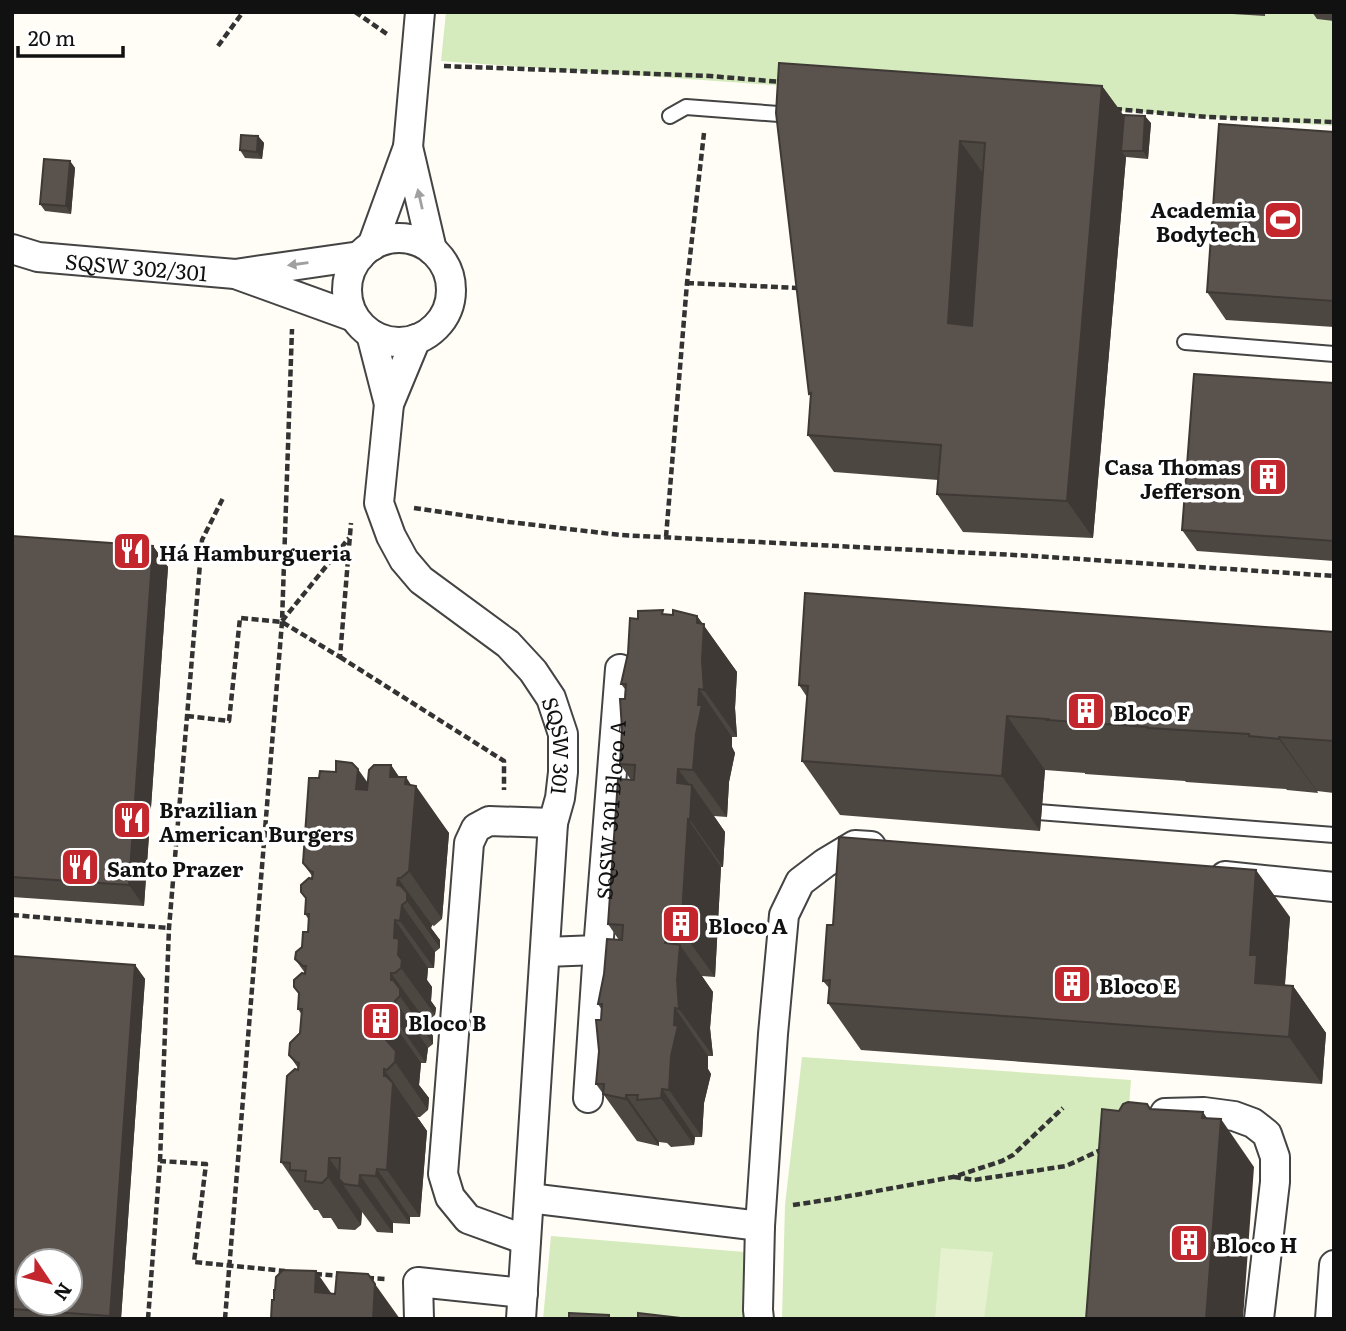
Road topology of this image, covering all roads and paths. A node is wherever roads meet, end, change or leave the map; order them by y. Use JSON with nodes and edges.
{"nodes":[{"id":1,"x":243,"y":12,"type":"edge"},
{"id":2,"x":420,"y":12,"type":"edge"},
{"id":3,"x":218,"y":46,"type":"dead end"},
{"id":4,"x":416,"y":65,"type":"junction"},
{"id":5,"x":710,"y":76,"type":"junction"},
{"id":6,"x":793,"y":83,"type":"edge"},
{"id":7,"x":706,"y":107,"type":"junction"},
{"id":8,"x":1111,"y":109,"type":"dead end"},
{"id":9,"x":670,"y":116,"type":"dead end"},
{"id":10,"x":801,"y":116,"type":"edge"},
{"id":11,"x":1334,"y":122,"type":"edge"},
{"id":12,"x":408,"y":147,"type":"junction"},
{"id":13,"x":432,"y":250,"type":"junction"},
{"id":14,"x":366,"y":251,"type":"junction"},
{"id":15,"x":21,"y":256,"type":"edge"},
{"id":16,"x":236,"y":274,"type":"junction"},
{"id":17,"x":687,"y":283,"type":"junction"},
{"id":18,"x":800,"y":288,"type":"edge"},
{"id":19,"x":293,"y":296,"type":"junction"},
{"id":20,"x":362,"y":325,"type":"junction"},
{"id":21,"x":416,"y":339,"type":"junction"},
{"id":22,"x":1185,"y":342,"type":"dead end"},
{"id":23,"x":1334,"y":354,"type":"edge"},
{"id":24,"x":389,"y":404,"type":"junction"},
{"id":25,"x":225,"y":496,"type":"dead end"},
{"id":26,"x":379,"y":503,"type":"junction"},
{"id":27,"x":666,"y":537,"type":"junction"},
{"id":28,"x":350,"y":538,"type":"junction"},
{"id":29,"x":1334,"y":576,"type":"edge"},
{"id":30,"x":282,"y":622,"type":"junction"},
{"id":31,"x":340,"y":657,"type":"junction"},
{"id":32,"x":620,"y":669,"type":"dead end"},
{"id":33,"x":187,"y":716,"type":"junction"},
{"id":34,"x":1016,"y":810,"type":"dead end"},
{"id":35,"x":504,"y":821,"type":"junction"},
{"id":36,"x":553,"y":822,"type":"junction"},
{"id":37,"x":1334,"y":835,"type":"edge"},
{"id":38,"x":895,"y":848,"type":"edge"},
{"id":39,"x":1200,"y":873,"type":"edge"},
{"id":40,"x":1334,"y":887,"type":"edge"},
{"id":41,"x":12,"y":915,"type":"edge"},
{"id":42,"x":169,"y":928,"type":"junction"},
{"id":43,"x":598,"y":950,"type":"junction"},
{"id":44,"x":545,"y":952,"type":"junction"},
{"id":45,"x":588,"y":1098,"type":"dead end"},
{"id":46,"x":1063,"y":1108,"type":"dead end"},
{"id":47,"x":1130,"y":1136,"type":"joint"},
{"id":48,"x":160,"y":1161,"type":"junction"},
{"id":49,"x":953,"y":1177,"type":"junction"},
{"id":50,"x":529,"y":1198,"type":"junction"},
{"id":51,"x":761,"y":1217,"type":"junction"},
{"id":52,"x":526,"y":1240,"type":"junction"},
{"id":53,"x":229,"y":1267,"type":"junction"},
{"id":54,"x":297,"y":1272,"type":"edge"},
{"id":55,"x":310,"y":1273,"type":"edge"},
{"id":56,"x":1333,"y":1274,"type":"edge"},
{"id":57,"x":351,"y":1277,"type":"edge"},
{"id":58,"x":365,"y":1278,"type":"edge"},
{"id":59,"x":418,"y":1282,"type":"junction"},
{"id":60,"x":522,"y":1306,"type":"edge"},
{"id":61,"x":149,"y":1319,"type":"edge"},
{"id":62,"x":225,"y":1319,"type":"edge"},
{"id":63,"x":419,"y":1319,"type":"edge"},
{"id":64,"x":759,"y":1319,"type":"edge"},
{"id":65,"x":1259,"y":1319,"type":"edge"},
{"id":66,"x":1329,"y":1319,"type":"edge"}],
"edges":[{"from":1,"to":3,"type":"path"},
{"from":2,"to":4,"type":"street"},
{"from":4,"to":5,"type":"path"},
{"from":4,"to":12,"type":"street"},
{"from":5,"to":6,"type":"path"},
{"from":5,"to":7,"type":"path"},
{"from":7,"to":9,"type":"lane"},
{"from":7,"to":10,"type":"lane"},
{"from":7,"to":17,"type":"path"},
{"from":8,"to":11,"type":"path"},
{"from":13,"to":12,"type":"street","one_way":true},
{"from":12,"to":14,"type":"street"},
{"from":13,"to":14,"type":"street"},
{"from":13,"to":21,"type":"street"},
{"from":14,"to":16,"type":"street","name":"SQSW 302/301","one_way":true},
{"from":14,"to":20,"type":"street"},
{"from":15,"to":16,"type":"street","name":"SQSW 302/301"},
{"from":16,"to":19,"type":"street","name":"SQSW 302/301"},
{"from":17,"to":18,"type":"path"},
{"from":17,"to":27,"type":"path"},
{"from":19,"to":20,"type":"street","name":"SQSW 302/301"},
{"from":19,"to":30,"type":"path"},
{"from":20,"to":21,"type":"street"},
{"from":20,"to":24,"type":"street","name":"SQSW 301"},
{"from":21,"to":24,"type":"street","name":"SQSW 301"},
{"from":22,"to":23,"type":"lane"},
{"from":24,"to":26,"type":"street","name":"SQSW 301"},
{"from":25,"to":33,"type":"path"},
{"from":26,"to":27,"type":"path"},
{"from":26,"to":28,"type":"path"},
{"from":26,"to":36,"type":"street","name":"SQSW 301"},
{"from":27,"to":29,"type":"path"},
{"from":28,"to":30,"type":"path"},
{"from":28,"to":31,"type":"path"},
{"from":30,"to":31,"type":"path"},
{"from":30,"to":33,"type":"path"},
{"from":30,"to":53,"type":"path"},
{"from":31,"to":35,"type":"path"},
{"from":32,"to":43,"type":"street","name":"SQSW 301 Bloco A"},
{"from":33,"to":42,"type":"path"},
{"from":34,"to":37,"type":"lane"},
{"from":35,"to":36,"type":"street"},
{"from":35,"to":52,"type":"street"},
{"from":36,"to":44,"type":"street","name":"SQSW 301"},
{"from":38,"to":51,"type":"street"},
{"from":39,"to":40,"type":"street"},
{"from":41,"to":42,"type":"path"},
{"from":42,"to":48,"type":"path"},
{"from":43,"to":44,"type":"street"},
{"from":43,"to":45,"type":"street","name":"SQSW 301 Bloco A"},
{"from":44,"to":50,"type":"street","name":"SQSW 301"},
{"from":46,"to":49,"type":"path"},
{"from":47,"to":49,"type":"path"},
{"from":47,"to":65,"type":"street"},
{"from":48,"to":53,"type":"path"},
{"from":48,"to":61,"type":"path"},
{"from":49,"to":51,"type":"path"},
{"from":50,"to":51,"type":"street"},
{"from":50,"to":52,"type":"street","name":"SQSW 301"},
{"from":51,"to":64,"type":"street"},
{"from":52,"to":60,"type":"street","name":"SQSW 301"},
{"from":53,"to":54,"type":"path"},
{"from":53,"to":62,"type":"path"},
{"from":55,"to":57,"type":"path"},
{"from":56,"to":66,"type":"street"},
{"from":58,"to":59,"type":"path"},
{"from":59,"to":60,"type":"street"},
{"from":59,"to":63,"type":"street"}]}
